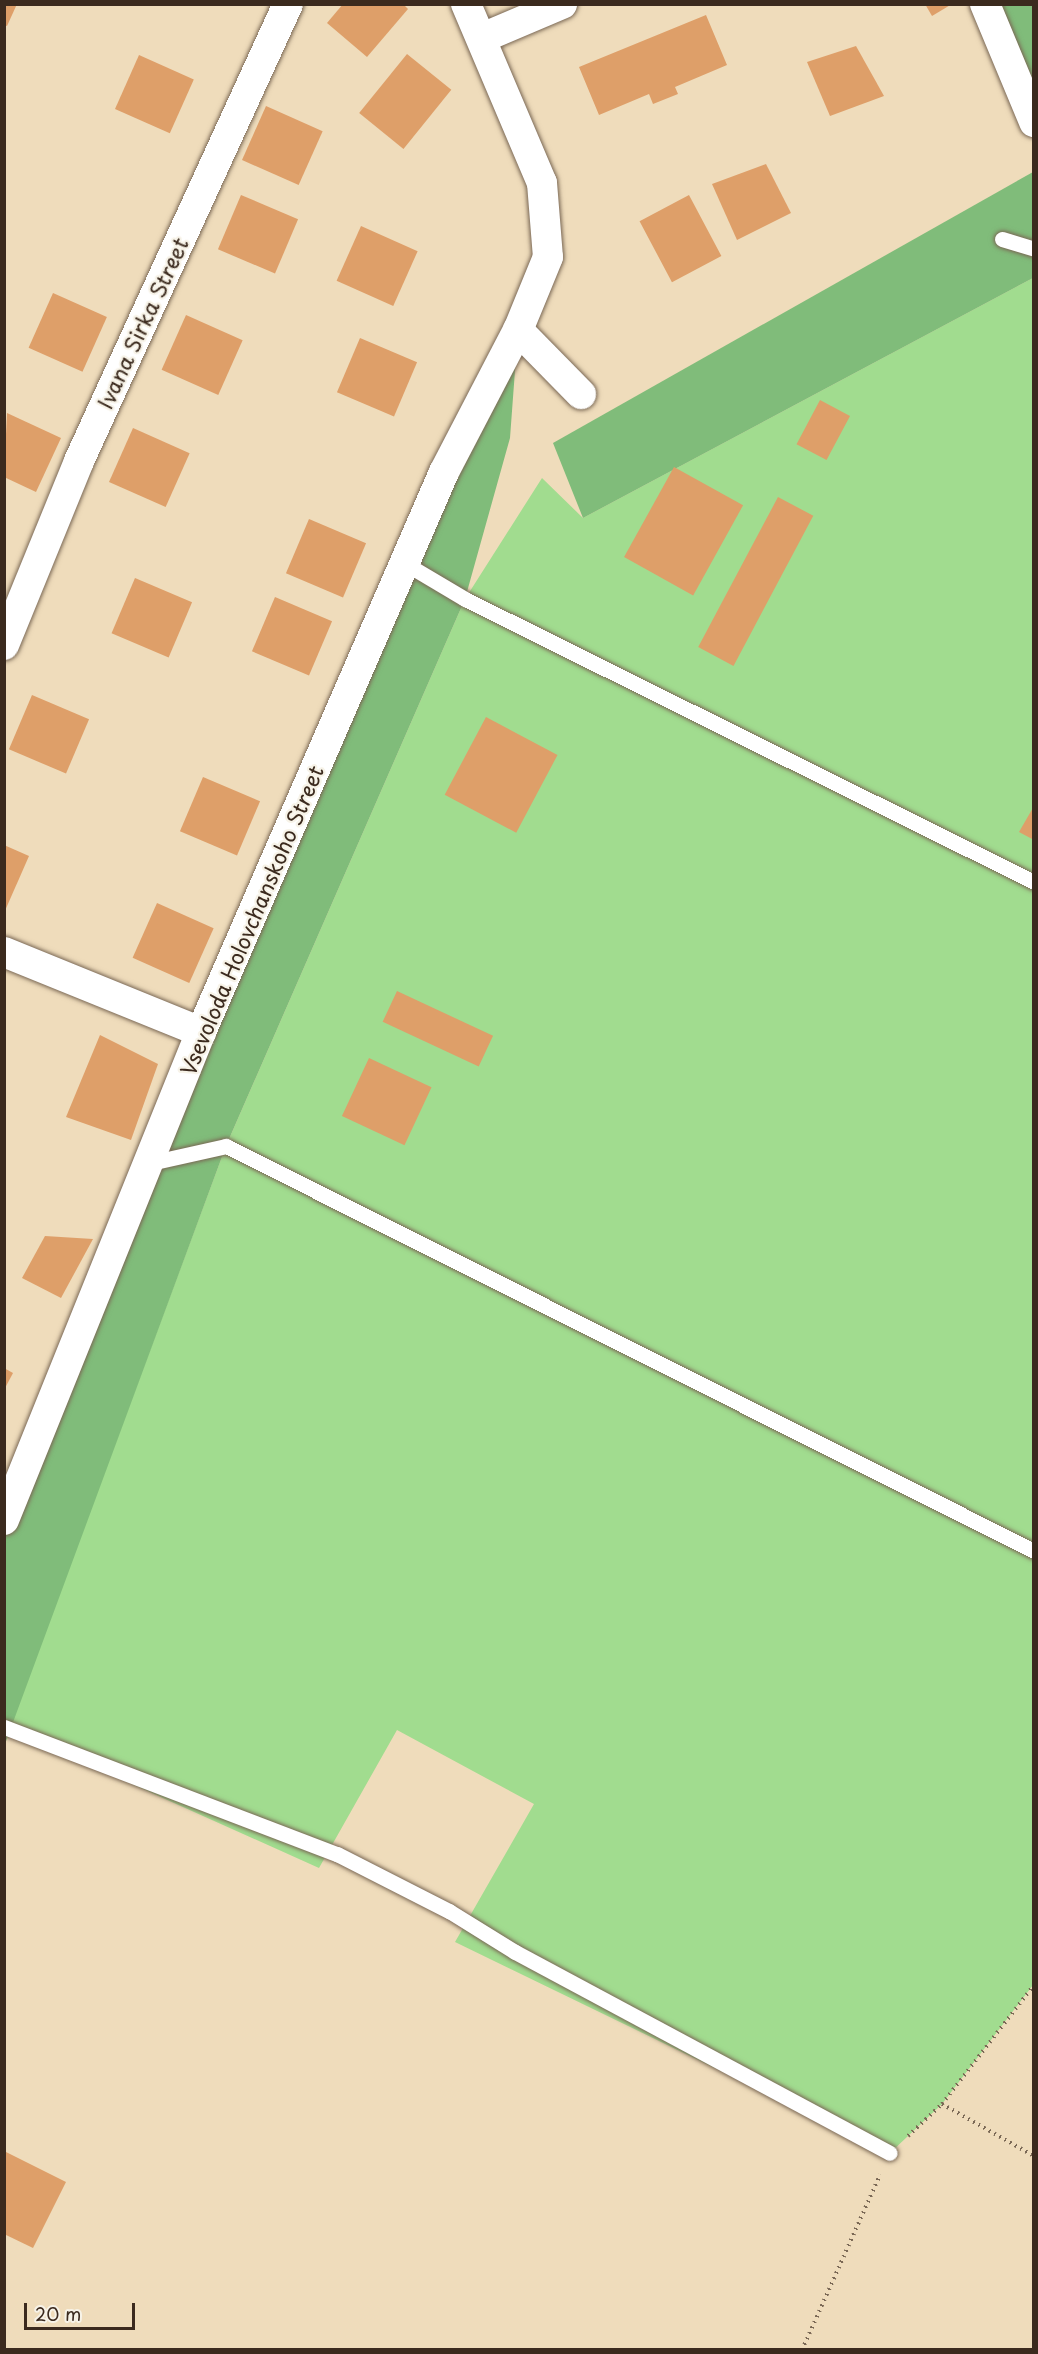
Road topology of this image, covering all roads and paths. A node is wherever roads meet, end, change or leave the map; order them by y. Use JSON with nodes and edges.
{"nodes":[{"id":1,"x":288,"y":4,"type":"edge"},
{"id":2,"x":466,"y":4,"type":"edge"},
{"id":3,"x":562,"y":4,"type":"edge"},
{"id":4,"x":986,"y":4,"type":"edge"},
{"id":5,"x":482,"y":38,"type":"junction"},
{"id":6,"x":1034,"y":122,"type":"edge"},
{"id":7,"x":1002,"y":239,"type":"dead end"},
{"id":8,"x":1034,"y":249,"type":"edge"},
{"id":9,"x":518,"y":330,"type":"junction"},
{"id":10,"x":582,"y":394,"type":"dead end"},
{"id":11,"x":406,"y":564,"type":"junction"},
{"id":12,"x":4,"y":645,"type":"edge"},
{"id":13,"x":1034,"y":882,"type":"edge"},
{"id":14,"x":4,"y":952,"type":"edge"},
{"id":15,"x":201,"y":1032,"type":"junction"},
{"id":16,"x":150,"y":1163,"type":"junction"},
{"id":17,"x":4,"y":1520,"type":"edge"},
{"id":18,"x":1034,"y":1551,"type":"edge"},
{"id":19,"x":4,"y":1726,"type":"edge"},
{"id":20,"x":942,"y":2104,"type":"dead end"},
{"id":21,"x":890,"y":2153,"type":"dead end"},
{"id":22,"x":1034,"y":2156,"type":"edge"}],
"edges":[{"from":1,"to":12,"type":"street","name":"Ivana Sirka Street"},
{"from":2,"to":5,"type":"street","name":"Vsevoloda Holovchanskoho Street"},
{"from":3,"to":5,"type":"street"},
{"from":4,"to":6,"type":"street"},
{"from":5,"to":9,"type":"street","name":"Vsevoloda Holovchanskoho Street"},
{"from":7,"to":8,"type":"lane"},
{"from":9,"to":10,"type":"street"},
{"from":9,"to":11,"type":"street","name":"Vsevoloda Holovchanskoho Street"},
{"from":11,"to":13,"type":"lane"},
{"from":11,"to":15,"type":"street","name":"Vsevoloda Holovchanskoho Street"},
{"from":14,"to":15,"type":"street"},
{"from":15,"to":16,"type":"street","name":"Vsevoloda Holovchanskoho Street"},
{"from":16,"to":17,"type":"street","name":"Vsevoloda Holovchanskoho Street"},
{"from":16,"to":18,"type":"lane"},
{"from":19,"to":21,"type":"lane"},
{"from":20,"to":22,"type":"path"}]}
